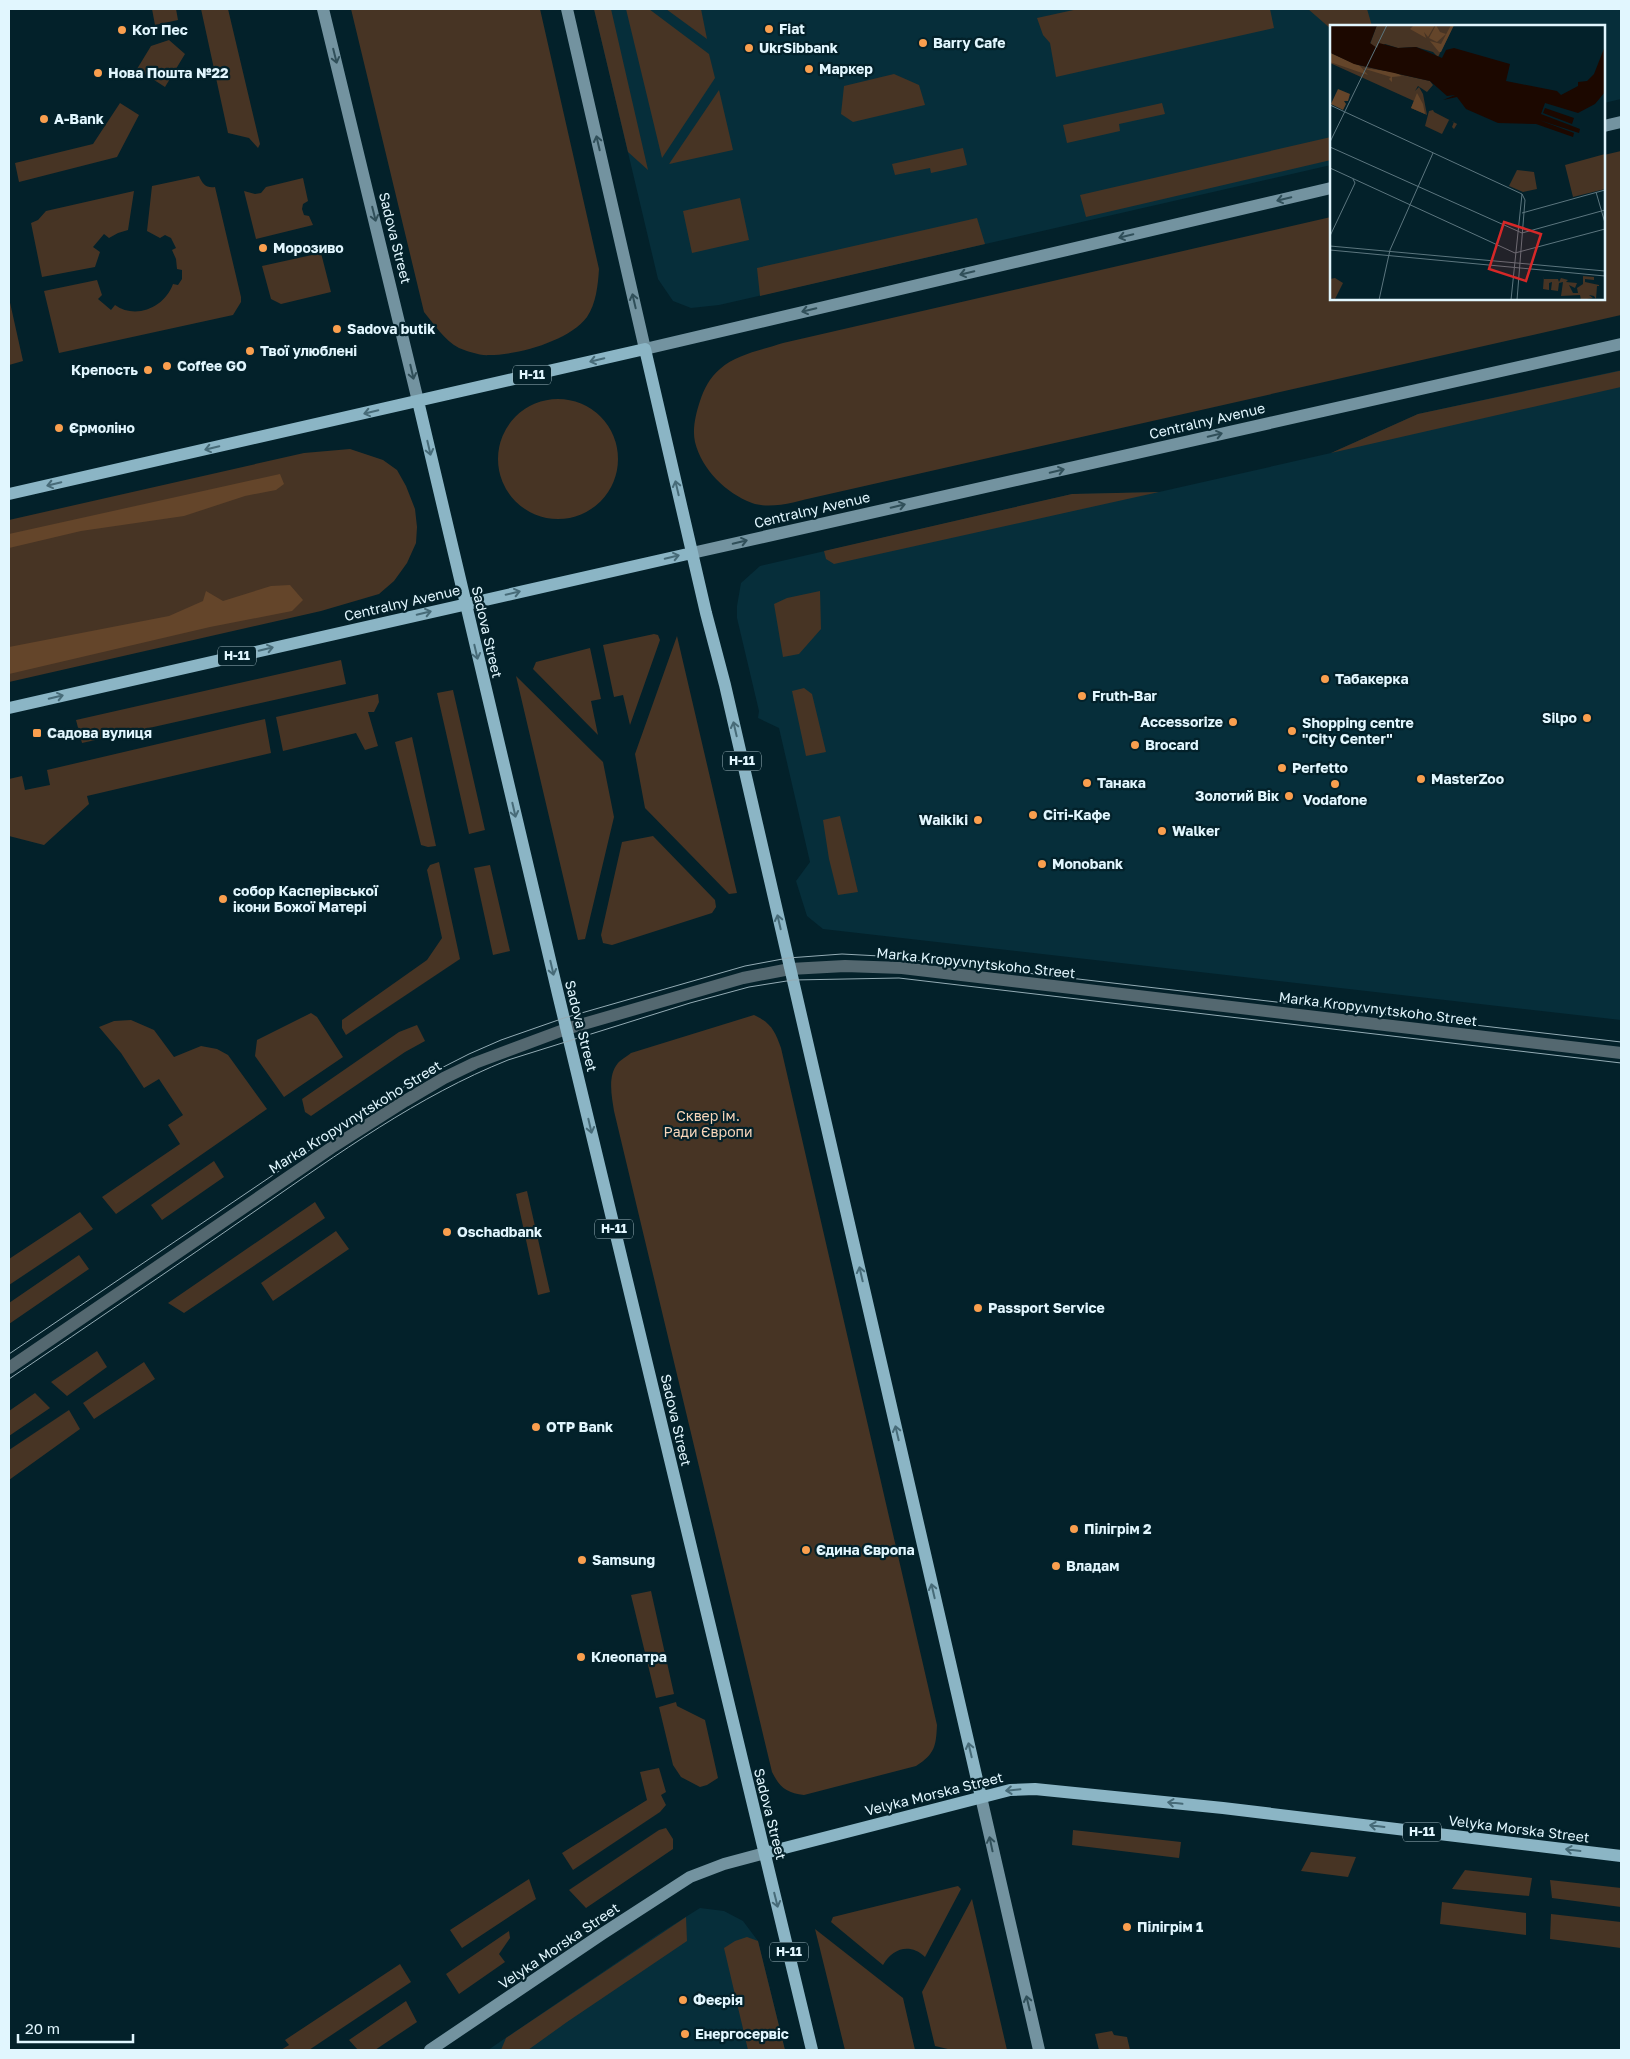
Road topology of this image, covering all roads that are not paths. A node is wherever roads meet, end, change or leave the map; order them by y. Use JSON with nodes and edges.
{"nodes":[{"id":1,"x":323,"y":9,"type":"edge"},
{"id":2,"x":567,"y":9,"type":"edge"},
{"id":3,"x":1621,"y":122,"type":"edge"},
{"id":4,"x":1605,"y":126,"type":"edge"},
{"id":5,"x":1330,"y":188,"type":"edge"},
{"id":6,"x":1621,"y":344,"type":"edge"},
{"id":7,"x":645,"y":349,"type":"junction"},
{"id":8,"x":418,"y":401,"type":"junction"},
{"id":9,"x":9,"y":494,"type":"edge"},
{"id":10,"x":692,"y":553,"type":"junction"},
{"id":11,"x":466,"y":604,"type":"junction"},
{"id":12,"x":9,"y":708,"type":"edge"},
{"id":13,"x":790,"y":969,"type":"junction"},
{"id":14,"x":566,"y":1029,"type":"junction"},
{"id":15,"x":1621,"y":1053,"type":"edge"},
{"id":16,"x":9,"y":1368,"type":"edge"},
{"id":17,"x":981,"y":1797,"type":"junction"},
{"id":18,"x":764,"y":1853,"type":"junction"},
{"id":19,"x":1621,"y":1856,"type":"edge"},
{"id":20,"x":430,"y":2050,"type":"edge"},
{"id":21,"x":812,"y":2050,"type":"edge"},
{"id":22,"x":1039,"y":2050,"type":"edge"}],
"edges":[{"from":1,"to":8,"type":"main road","name":"Sadova Street","one_way":true},
{"from":7,"to":2,"type":"main road","one_way":true},
{"from":3,"to":4,"type":"main road"},
{"from":5,"to":7,"type":"main road","one_way":true},
{"from":10,"to":6,"type":"main road","name":"Centralny Avenue","one_way":true},
{"from":7,"to":8,"type":"main road","number":"Н-11","one_way":true},
{"from":10,"to":7,"type":"main road","number":"Н-11","one_way":true},
{"from":8,"to":9,"type":"main road","number":"Н-11","one_way":true},
{"from":8,"to":11,"type":"main road","name":"Sadova Street","one_way":true},
{"from":11,"to":10,"type":"main road","name":"Centralny Avenue","one_way":true},
{"from":13,"to":10,"type":"main road","number":"Н-11","one_way":true},
{"from":12,"to":11,"type":"main road","name":"Centralny Avenue","number":"Н-11","one_way":true},
{"from":11,"to":14,"type":"main road","name":"Sadova Street","number":"Н-11","one_way":true},
{"from":13,"to":14,"type":"street","name":"Marka Kropyvnytskoho Street"},
{"from":13,"to":15,"type":"street","name":"Marka Kropyvnytskoho Street"},
{"from":17,"to":13,"type":"main road","number":"Н-11","one_way":true},
{"from":14,"to":16,"type":"street","name":"Marka Kropyvnytskoho Street"},
{"from":14,"to":18,"type":"main road","name":"Sadova Street","number":"Н-11","one_way":true},
{"from":17,"to":18,"type":"main road","name":"Velyka Morska Street"},
{"from":19,"to":17,"type":"main road","name":"Velyka Morska Street","number":"Н-11","one_way":true},
{"from":22,"to":17,"type":"main road","one_way":true},
{"from":18,"to":20,"type":"main road","name":"Velyka Morska Street"},
{"from":18,"to":21,"type":"main road","name":"Sadova Street","number":"Н-11","one_way":true}]}
